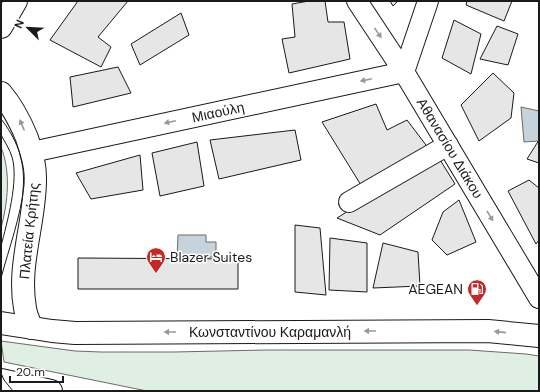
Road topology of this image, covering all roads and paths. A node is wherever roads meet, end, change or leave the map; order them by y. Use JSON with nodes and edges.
{"nodes":[{"id":1,"x":16,"y":1,"type":"edge"},
{"id":2,"x":357,"y":1,"type":"edge"},
{"id":3,"x":428,"y":1,"type":"edge"},
{"id":4,"x":1,"y":27,"type":"edge"},
{"id":5,"x":404,"y":72,"type":"junction"},
{"id":6,"x":1,"y":93,"type":"edge"},
{"id":7,"x":448,"y":145,"type":"junction"},
{"id":8,"x":32,"y":152,"type":"junction"},
{"id":9,"x":349,"y":202,"type":"dead end"},
{"id":10,"x":539,"y":298,"type":"edge"},
{"id":11,"x":1,"y":323,"type":"edge"},
{"id":12,"x":32,"y":328,"type":"junction"},
{"id":13,"x":539,"y":336,"type":"edge"},
{"id":14,"x":1,"y":380,"type":"edge"},
{"id":15,"x":52,"y":391,"type":"edge"}],
"edges":[{"from":1,"to":4,"type":"main road"},
{"from":2,"to":5,"type":"street","name":"Αθανασίου Διάκου","one_way":true},
{"from":3,"to":5,"type":"street"},
{"from":5,"to":7,"type":"street","name":"Αθανασίου Διάκου"},
{"from":5,"to":8,"type":"street","name":"Μιαούλη","one_way":true},
{"from":8,"to":6,"type":"main road","name":"Πλατεία Κρήτης","one_way":true},
{"from":7,"to":9,"type":"street"},
{"from":7,"to":10,"type":"street","name":"Αθανασίου Διάκου","one_way":true},
{"from":8,"to":12,"type":"main road","name":"Πλατεία Κρήτης"},
{"from":11,"to":12,"type":"main road","name":"Κωνσταντίνου Καραμανλή"},
{"from":13,"to":12,"type":"main road","name":"Κωνσταντίνου Καραμανλή","one_way":true},
{"from":14,"to":15,"type":"main road"}]}
